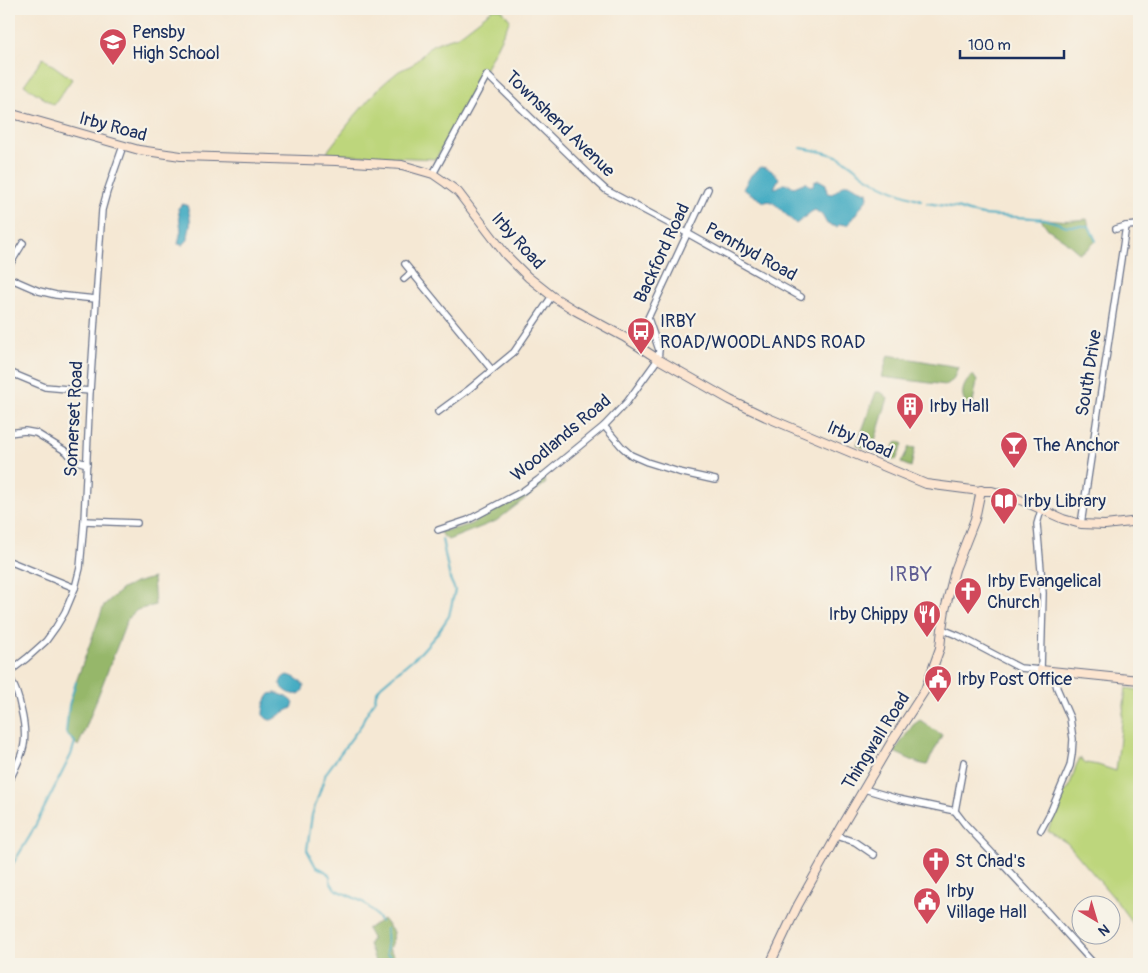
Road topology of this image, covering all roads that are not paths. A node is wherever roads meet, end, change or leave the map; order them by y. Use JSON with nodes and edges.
{"nodes":[{"id":1,"x":9,"y":113,"type":"edge"},
{"id":2,"x":123,"y":146,"type":"junction"},
{"id":3,"x":433,"y":174,"type":"junction"},
{"id":4,"x":708,"y":189,"type":"dead end"},
{"id":5,"x":1126,"y":226,"type":"junction"},
{"id":6,"x":1139,"y":226,"type":"edge"},
{"id":7,"x":1116,"y":229,"type":"dead end"},
{"id":8,"x":687,"y":233,"type":"junction"},
{"id":9,"x":23,"y":243,"type":"dead end"},
{"id":10,"x":405,"y":264,"type":"dead end"},
{"id":11,"x":9,"y":266,"type":"edge"},
{"id":12,"x":412,"y":272,"type":"junction"},
{"id":13,"x":9,"y":278,"type":"edge"},
{"id":14,"x":404,"y":279,"type":"dead end"},
{"id":15,"x":552,"y":296,"type":"junction"},
{"id":16,"x":801,"y":297,"type":"dead end"},
{"id":17,"x":96,"y":299,"type":"junction"},
{"id":18,"x":658,"y":359,"type":"junction"},
{"id":19,"x":492,"y":370,"type":"junction"},
{"id":20,"x":9,"y":372,"type":"edge"},
{"id":21,"x":90,"y":392,"type":"junction"},
{"id":22,"x":438,"y":412,"type":"dead end"},
{"id":23,"x":604,"y":426,"type":"junction"},
{"id":24,"x":9,"y":433,"type":"edge"},
{"id":25,"x":87,"y":464,"type":"junction"},
{"id":26,"x":715,"y":480,"type":"dead end"},
{"id":27,"x":982,"y":490,"type":"junction"},
{"id":28,"x":1041,"y":510,"type":"junction"},
{"id":29,"x":1139,"y":521,"type":"edge"},
{"id":30,"x":84,"y":522,"type":"junction"},
{"id":31,"x":136,"y":523,"type":"dead end"},
{"id":32,"x":1081,"y":524,"type":"junction"},
{"id":33,"x":438,"y":530,"type":"dead end"},
{"id":34,"x":9,"y":561,"type":"edge"},
{"id":35,"x":74,"y":588,"type":"junction"},
{"id":36,"x":942,"y":629,"type":"junction"},
{"id":37,"x":1041,"y":670,"type":"junction"},
{"id":38,"x":9,"y":672,"type":"edge"},
{"id":39,"x":1053,"y":672,"type":"junction"},
{"id":40,"x":9,"y":676,"type":"edge"},
{"id":41,"x":1139,"y":680,"type":"edge"},
{"id":42,"x":964,"y":762,"type":"dead end"},
{"id":43,"x":9,"y":781,"type":"edge"},
{"id":44,"x":864,"y":789,"type":"junction"},
{"id":45,"x":955,"y":811,"type":"junction"},
{"id":46,"x":1041,"y":830,"type":"dead end"},
{"id":47,"x":836,"y":836,"type":"junction"},
{"id":48,"x":874,"y":855,"type":"dead end"},
{"id":49,"x":770,"y":964,"type":"edge"},
{"id":50,"x":1094,"y":964,"type":"edge"}],
"edges":[{"from":1,"to":2,"type":"street","name":"Irby Road"},
{"from":2,"to":3,"type":"street","name":"Irby Road"},
{"from":2,"to":17,"type":"street","name":"Somerset Road"},
{"from":3,"to":8,"type":"street","name":"Townshend Avenue"},
{"from":3,"to":15,"type":"street","name":"Irby Road"},
{"from":4,"to":8,"type":"street","name":"Backford Road"},
{"from":5,"to":6,"type":"street"},
{"from":5,"to":7,"type":"street"},
{"from":5,"to":32,"type":"street","name":"South Drive"},
{"from":8,"to":16,"type":"street","name":"Penrhyd Road"},
{"from":8,"to":18,"type":"street","name":"Backford Road"},
{"from":9,"to":11,"type":"street"},
{"from":10,"to":12,"type":"street"},
{"from":12,"to":14,"type":"street"},
{"from":12,"to":19,"type":"street"},
{"from":13,"to":17,"type":"street"},
{"from":15,"to":18,"type":"street","name":"Irby Road"},
{"from":15,"to":19,"type":"street"},
{"from":17,"to":21,"type":"street","name":"Somerset Road"},
{"from":18,"to":23,"type":"street","name":"Woodlands Road"},
{"from":18,"to":27,"type":"street","name":"Irby Road"},
{"from":19,"to":22,"type":"street"},
{"from":20,"to":21,"type":"street"},
{"from":21,"to":25,"type":"street","name":"Somerset Road"},
{"from":23,"to":26,"type":"street"},
{"from":23,"to":33,"type":"street","name":"Woodlands Road"},
{"from":24,"to":25,"type":"street"},
{"from":25,"to":30,"type":"street","name":"Somerset Road"},
{"from":27,"to":28,"type":"street","name":"Irby Road"},
{"from":27,"to":36,"type":"street","name":"Thingwall Road"},
{"from":28,"to":32,"type":"street","name":"Irby Road"},
{"from":28,"to":37,"type":"street"},
{"from":29,"to":32,"type":"street","name":"Irby Road"},
{"from":30,"to":31,"type":"street"},
{"from":30,"to":35,"type":"street","name":"Somerset Road"},
{"from":34,"to":35,"type":"street"},
{"from":35,"to":38,"type":"street","name":"Somerset Road"},
{"from":36,"to":37,"type":"street"},
{"from":36,"to":44,"type":"street","name":"Thingwall Road"},
{"from":37,"to":39,"type":"street"},
{"from":39,"to":41,"type":"street"},
{"from":39,"to":46,"type":"street"},
{"from":40,"to":43,"type":"street"},
{"from":42,"to":45,"type":"street"},
{"from":44,"to":45,"type":"street"},
{"from":44,"to":47,"type":"street","name":"Thingwall Road"},
{"from":45,"to":50,"type":"street"},
{"from":47,"to":48,"type":"street"},
{"from":47,"to":49,"type":"street","name":"Thingwall Road"}]}
